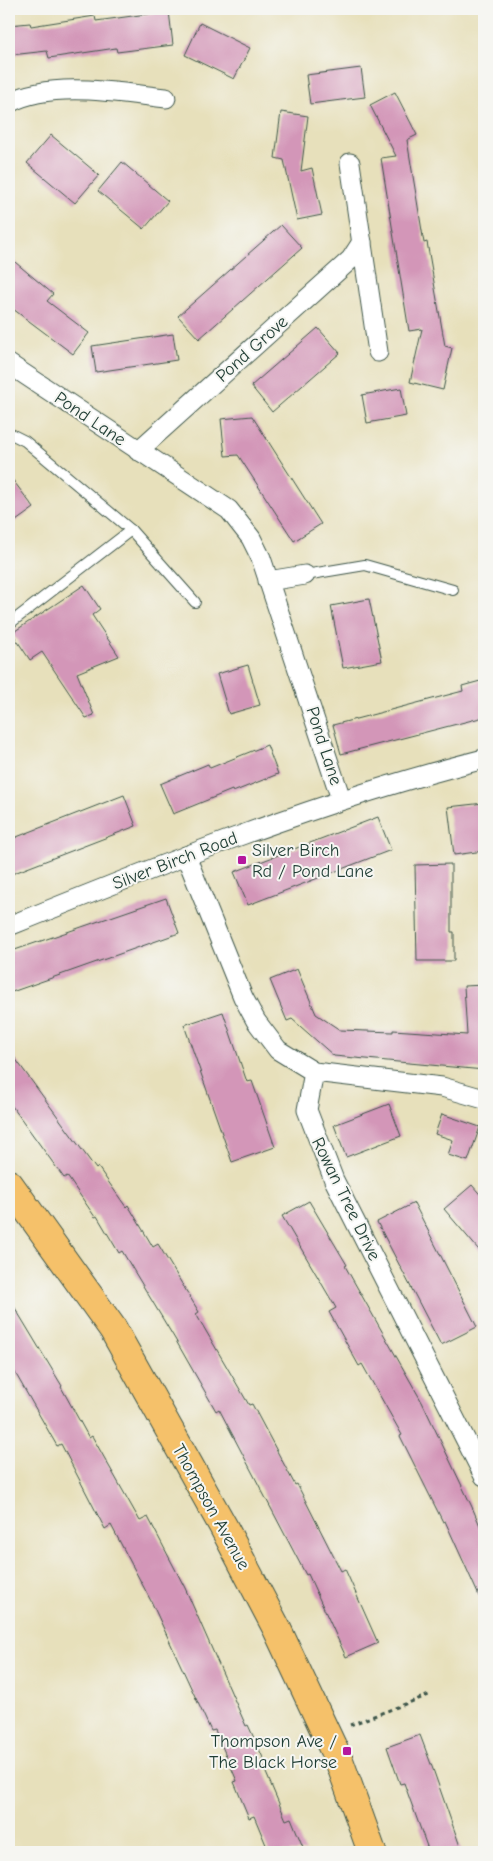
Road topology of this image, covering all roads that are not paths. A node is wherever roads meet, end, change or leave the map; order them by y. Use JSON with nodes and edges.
{"nodes":[{"id":1,"x":166,"y":98,"type":"dead end"},
{"id":2,"x":9,"y":104,"type":"edge"},
{"id":3,"x":350,"y":163,"type":"dead end"},
{"id":4,"x":362,"y":242,"type":"junction"},
{"id":5,"x":378,"y":352,"type":"dead end"},
{"id":6,"x":9,"y":364,"type":"edge"},
{"id":7,"x":9,"y":433,"type":"edge"},
{"id":8,"x":138,"y":452,"type":"junction"},
{"id":9,"x":131,"y":530,"type":"junction"},
{"id":10,"x":305,"y":575,"type":"joint"},
{"id":11,"x":268,"y":582,"type":"junction"},
{"id":12,"x":453,"y":590,"type":"dead end"},
{"id":13,"x":194,"y":602,"type":"dead end"},
{"id":14,"x":9,"y":624,"type":"edge"},
{"id":15,"x":484,"y":759,"type":"edge"},
{"id":16,"x":342,"y":799,"type":"junction"},
{"id":17,"x":186,"y":856,"type":"junction"},
{"id":18,"x":9,"y":926,"type":"edge"},
{"id":19,"x":314,"y":1072,"type":"junction"},
{"id":20,"x":484,"y":1099,"type":"edge"},
{"id":21,"x":9,"y":1184,"type":"edge"},
{"id":22,"x":480,"y":1453,"type":"edge"},
{"id":23,"x":484,"y":1476,"type":"edge"},
{"id":24,"x":372,"y":1852,"type":"edge"}],
"edges":[{"from":1,"to":2,"type":"street"},
{"from":3,"to":4,"type":"street"},
{"from":4,"to":5,"type":"street"},
{"from":4,"to":8,"type":"street","name":"Pond Grove"},
{"from":6,"to":8,"type":"street","name":"Pond Lane"},
{"from":7,"to":9,"type":"lane"},
{"from":8,"to":11,"type":"street","name":"Pond Lane"},
{"from":9,"to":13,"type":"lane"},
{"from":9,"to":14,"type":"lane"},
{"from":10,"to":11,"type":"street"},
{"from":10,"to":12,"type":"lane"},
{"from":11,"to":16,"type":"street","name":"Pond Lane"},
{"from":15,"to":16,"type":"street","name":"Pond Lane"},
{"from":16,"to":17,"type":"street","name":"Silver Birch Road"},
{"from":17,"to":18,"type":"street","name":"Silver Birch Road"},
{"from":17,"to":19,"type":"street"},
{"from":19,"to":20,"type":"street"},
{"from":19,"to":22,"type":"street","name":"Rowan Tree Drive"},
{"from":21,"to":24,"type":"highway","name":"Thompson Avenue"},
{"from":22,"to":23,"type":"street","name":"Rowan Tree Drive"}]}
